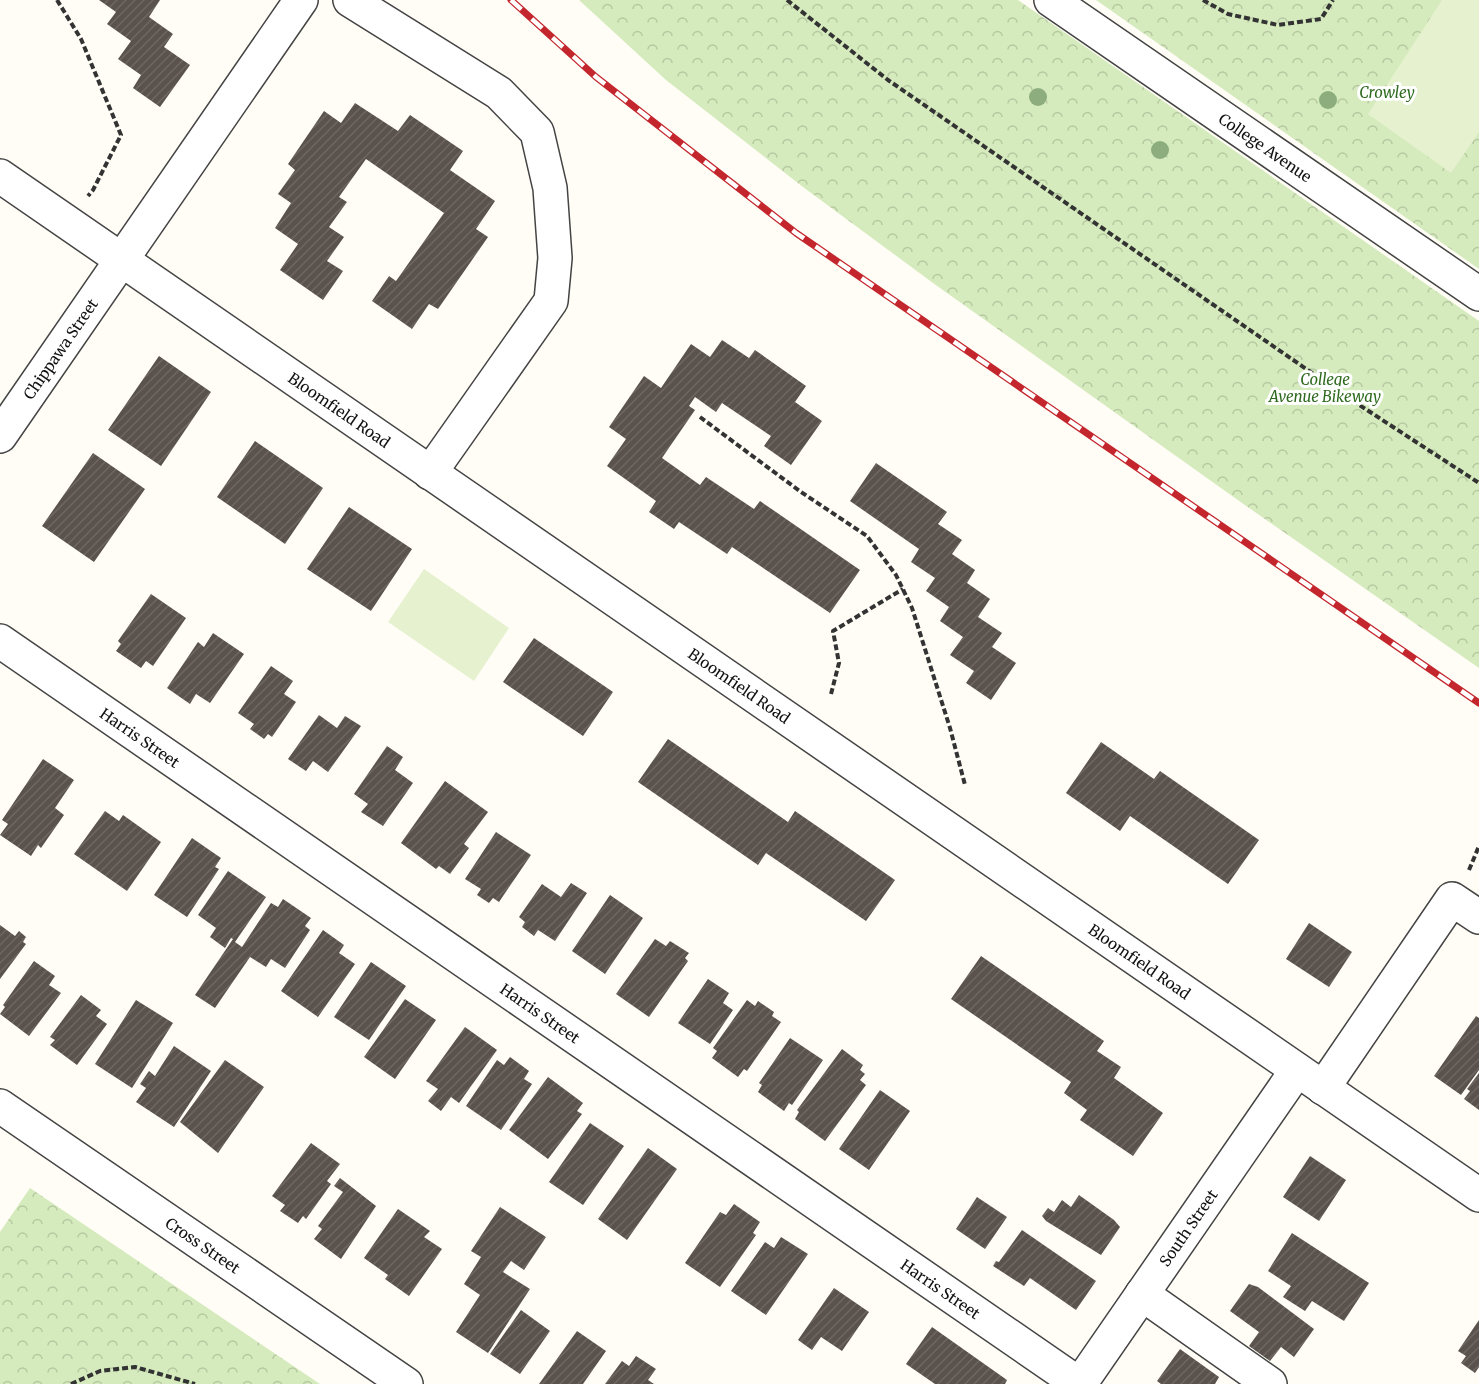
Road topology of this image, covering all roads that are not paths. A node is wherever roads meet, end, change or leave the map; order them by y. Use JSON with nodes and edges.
{"nodes":[{"id":1,"x":301,"y":0,"type":"edge"},
{"id":2,"x":350,"y":0,"type":"edge"},
{"id":3,"x":1051,"y":0,"type":"edge"},
{"id":4,"x":0,"y":176,"type":"edge"},
{"id":5,"x":121,"y":260,"type":"junction"},
{"id":6,"x":1479,"y":294,"type":"edge"},
{"id":7,"x":0,"y":436,"type":"edge"},
{"id":8,"x":430,"y":473,"type":"junction"},
{"id":9,"x":0,"y":641,"type":"edge"},
{"id":10,"x":1479,"y":917,"type":"edge"},
{"id":11,"x":1310,"y":1079,"type":"junction"},
{"id":12,"x":0,"y":1106,"type":"edge"},
{"id":13,"x":1479,"y":1195,"type":"edge"},
{"id":14,"x":1142,"y":1294,"type":"junction"},
{"id":15,"x":406,"y":1384,"type":"edge"},
{"id":16,"x":1079,"y":1384,"type":"edge"},
{"id":17,"x":1270,"y":1384,"type":"edge"}],
"edges":[{"from":1,"to":5,"type":"street","name":"Chippawa Street"},
{"from":2,"to":8,"type":"street"},
{"from":3,"to":6,"type":"street","name":"College Avenue"},
{"from":4,"to":5,"type":"street","name":"Bloomfield Road"},
{"from":5,"to":7,"type":"street","name":"Chippawa Street"},
{"from":5,"to":8,"type":"street","name":"Bloomfield Road"},
{"from":8,"to":11,"type":"street","name":"Bloomfield Road"},
{"from":9,"to":16,"type":"street","name":"Harris Street"},
{"from":10,"to":11,"type":"street","name":"South Street"},
{"from":11,"to":13,"type":"street","name":"Bloomfield Road"},
{"from":11,"to":14,"type":"street","name":"South Street"},
{"from":12,"to":15,"type":"street","name":"Cross Street"},
{"from":14,"to":16,"type":"street","name":"South Street"},
{"from":14,"to":17,"type":"street"}]}
